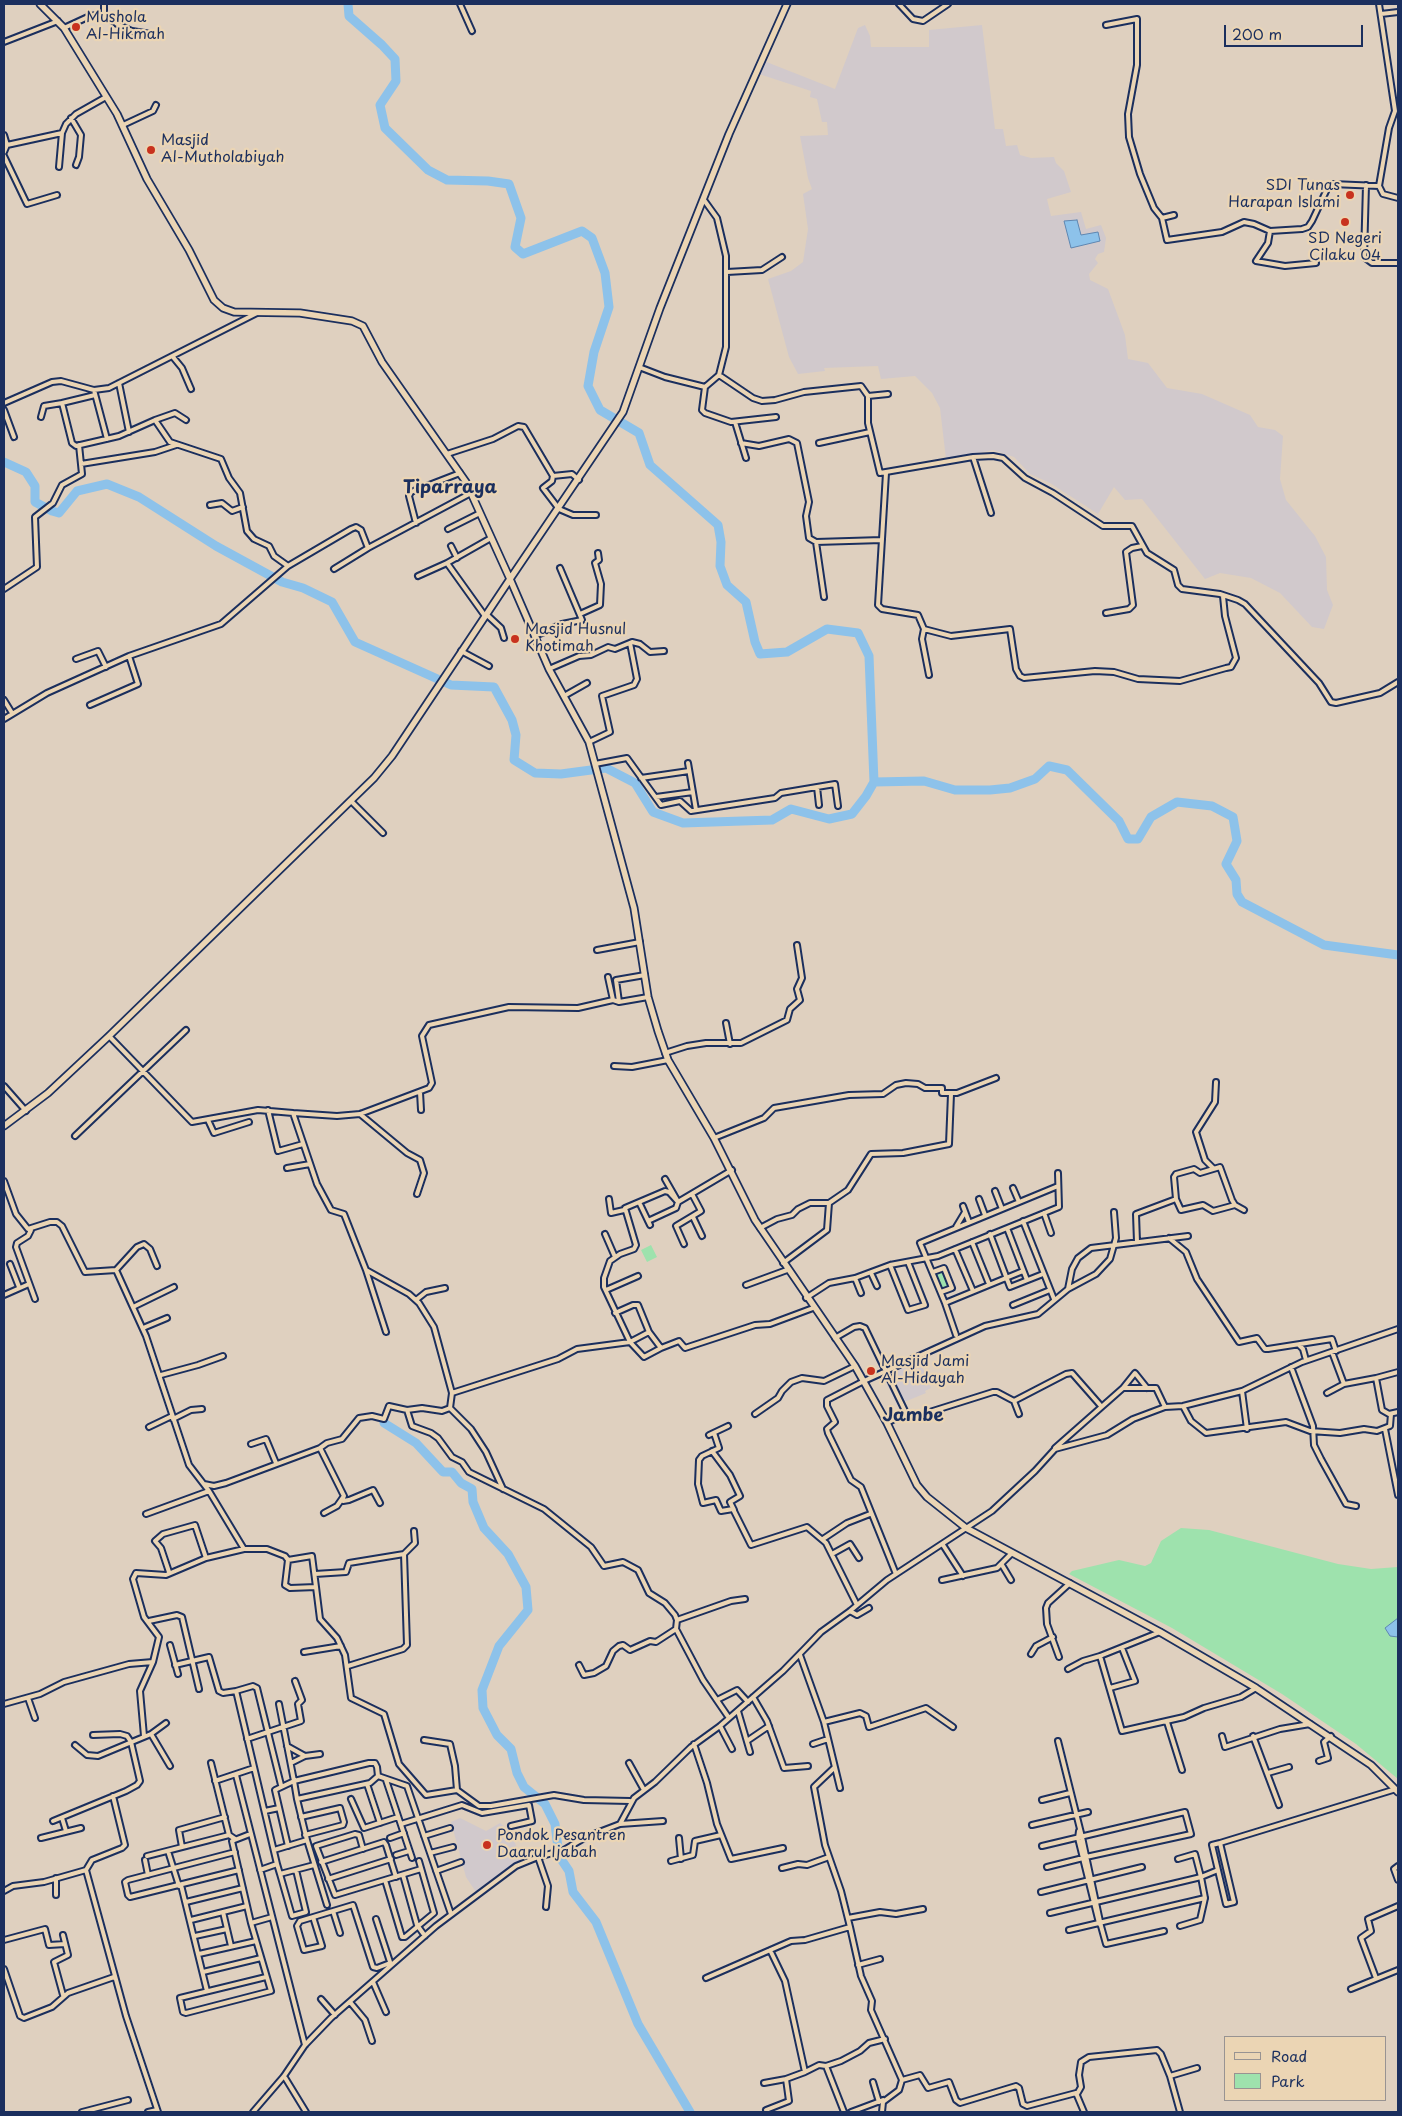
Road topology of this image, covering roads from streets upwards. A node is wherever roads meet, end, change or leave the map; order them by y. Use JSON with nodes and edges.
{"nodes":[{"id":1,"x":40,"y":4,"type":"edge"},
{"id":2,"x":104,"y":4,"type":"edge"},
{"id":3,"x":460,"y":4,"type":"edge"},
{"id":4,"x":787,"y":4,"type":"edge"},
{"id":5,"x":899,"y":4,"type":"edge"},
{"id":6,"x":948,"y":4,"type":"edge"},
{"id":7,"x":1379,"y":4,"type":"edge"},
{"id":8,"x":1398,"y":12,"type":"edge"},
{"id":9,"x":104,"y":14,"type":"junction"},
{"id":10,"x":1381,"y":14,"type":"junction"},
{"id":11,"x":58,"y":21,"type":"junction"},
{"id":12,"x":1106,"y":25,"type":"dead end"},
{"id":13,"x":64,"y":28,"type":"junction"},
{"id":14,"x":472,"y":31,"type":"dead end"},
{"id":15,"x":157,"y":35,"type":"dead end"},
{"id":16,"x":4,"y":42,"type":"edge"},
{"id":17,"x":106,"y":97,"type":"junction"},
{"id":18,"x":156,"y":105,"type":"dead end"},
{"id":19,"x":71,"y":118,"type":"junction"},
{"id":20,"x":122,"y":125,"type":"junction"},
{"id":21,"x":62,"y":133,"type":"junction"},
{"id":22,"x":4,"y":134,"type":"edge"},
{"id":23,"x":7,"y":145,"type":"junction"},
{"id":24,"x":4,"y":152,"type":"edge"},
{"id":25,"x":4,"y":156,"type":"edge"},
{"id":26,"x":76,"y":164,"type":"dead end"},
{"id":27,"x":59,"y":167,"type":"dead end"},
{"id":28,"x":1366,"y":185,"type":"junction"},
{"id":29,"x":1379,"y":186,"type":"junction"},
{"id":30,"x":57,"y":195,"type":"dead end"},
{"id":31,"x":1398,"y":198,"type":"edge"},
{"id":32,"x":704,"y":200,"type":"junction"},
{"id":33,"x":1174,"y":216,"type":"dead end"},
{"id":34,"x":1162,"y":218,"type":"junction"},
{"id":35,"x":1270,"y":231,"type":"junction"},
{"id":36,"x":782,"y":256,"type":"dead end"},
{"id":37,"x":1316,"y":263,"type":"dead end"},
{"id":38,"x":1398,"y":263,"type":"edge"},
{"id":39,"x":727,"y":272,"type":"junction"},
{"id":40,"x":257,"y":313,"type":"junction"},
{"id":41,"x":173,"y":358,"type":"junction"},
{"id":42,"x":639,"y":367,"type":"junction"},
{"id":43,"x":719,"y":376,"type":"junction"},
{"id":44,"x":119,"y":383,"type":"junction"},
{"id":45,"x":705,"y":387,"type":"junction"},
{"id":46,"x":191,"y":389,"type":"dead end"},
{"id":47,"x":95,"y":393,"type":"junction"},
{"id":48,"x":888,"y":394,"type":"dead end"},
{"id":49,"x":868,"y":396,"type":"junction"},
{"id":50,"x":4,"y":403,"type":"edge"},
{"id":51,"x":62,"y":403,"type":"junction"},
{"id":52,"x":4,"y":410,"type":"edge"},
{"id":53,"x":40,"y":417,"type":"dead end"},
{"id":54,"x":776,"y":417,"type":"dead end"},
{"id":55,"x":156,"y":420,"type":"junction"},
{"id":56,"x":186,"y":420,"type":"dead end"},
{"id":57,"x":735,"y":422,"type":"junction"},
{"id":58,"x":129,"y":432,"type":"junction"},
{"id":59,"x":870,"y":432,"type":"junction"},
{"id":60,"x":14,"y":437,"type":"dead end"},
{"id":61,"x":107,"y":439,"type":"junction"},
{"id":62,"x":741,"y":443,"type":"junction"},
{"id":63,"x":819,"y":443,"type":"dead end"},
{"id":64,"x":176,"y":444,"type":"junction"},
{"id":65,"x":79,"y":445,"type":"junction"},
{"id":66,"x":448,"y":454,"type":"junction"},
{"id":67,"x":973,"y":457,"type":"junction"},
{"id":68,"x":746,"y":458,"type":"dead end"},
{"id":69,"x":81,"y":464,"type":"junction"},
{"id":70,"x":460,"y":473,"type":"junction"},
{"id":71,"x":886,"y":473,"type":"junction"},
{"id":72,"x":553,"y":476,"type":"junction"},
{"id":73,"x":579,"y":480,"type":"junction"},
{"id":74,"x":471,"y":493,"type":"junction"},
{"id":75,"x":210,"y":505,"type":"dead end"},
{"id":76,"x":243,"y":507,"type":"junction"},
{"id":77,"x":559,"y":509,"type":"junction"},
{"id":78,"x":480,"y":513,"type":"junction"},
{"id":79,"x":991,"y":513,"type":"dead end"},
{"id":80,"x":596,"y":515,"type":"dead end"},
{"id":81,"x":416,"y":523,"type":"junction"},
{"id":82,"x":448,"y":529,"type":"dead end"},
{"id":83,"x":491,"y":538,"type":"junction"},
{"id":84,"x":882,"y":540,"type":"junction"},
{"id":85,"x":816,"y":542,"type":"junction"},
{"id":86,"x":450,"y":546,"type":"dead end"},
{"id":87,"x":1142,"y":546,"type":"junction"},
{"id":88,"x":368,"y":548,"type":"junction"},
{"id":89,"x":598,"y":553,"type":"dead end"},
{"id":90,"x":457,"y":558,"type":"junction"},
{"id":91,"x":447,"y":563,"type":"junction"},
{"id":92,"x":288,"y":566,"type":"junction"},
{"id":93,"x":560,"y":568,"type":"dead end"},
{"id":94,"x":334,"y":569,"type":"dead end"},
{"id":95,"x":418,"y":576,"type":"dead end"},
{"id":96,"x":510,"y":579,"type":"junction"},
{"id":97,"x":4,"y":589,"type":"edge"},
{"id":98,"x":1223,"y":596,"type":"junction"},
{"id":99,"x":824,"y":597,"type":"dead end"},
{"id":100,"x":1106,"y":613,"type":"dead end"},
{"id":101,"x":580,"y":614,"type":"junction"},
{"id":102,"x":486,"y":615,"type":"junction"},
{"id":103,"x":924,"y":629,"type":"junction"},
{"id":104,"x":535,"y":636,"type":"junction"},
{"id":105,"x":504,"y":638,"type":"dead end"},
{"id":106,"x":630,"y":643,"type":"junction"},
{"id":107,"x":664,"y":651,"type":"dead end"},
{"id":108,"x":461,"y":652,"type":"junction"},
{"id":109,"x":129,"y":656,"type":"junction"},
{"id":110,"x":76,"y":659,"type":"dead end"},
{"id":111,"x":489,"y":666,"type":"dead end"},
{"id":112,"x":106,"y":667,"type":"junction"},
{"id":113,"x":548,"y":669,"type":"junction"},
{"id":114,"x":930,"y":676,"type":"dead end"},
{"id":115,"x":1398,"y":682,"type":"edge"},
{"id":116,"x":587,"y":684,"type":"dead end"},
{"id":117,"x":564,"y":696,"type":"junction"},
{"id":118,"x":4,"y":700,"type":"edge"},
{"id":119,"x":90,"y":705,"type":"dead end"},
{"id":120,"x":12,"y":713,"type":"junction"},
{"id":121,"x":4,"y":719,"type":"edge"},
{"id":122,"x":589,"y":742,"type":"junction"},
{"id":123,"x":688,"y":763,"type":"dead end"},
{"id":124,"x":596,"y":765,"type":"junction"},
{"id":125,"x":689,"y":771,"type":"junction"},
{"id":126,"x":641,"y":778,"type":"junction"},
{"id":127,"x":817,"y":787,"type":"junction"},
{"id":128,"x":693,"y":792,"type":"junction"},
{"id":129,"x":656,"y":798,"type":"junction"},
{"id":130,"x":351,"y":801,"type":"junction"},
{"id":131,"x":819,"y":805,"type":"dead end"},
{"id":132,"x":838,"y":806,"type":"dead end"},
{"id":133,"x":696,"y":810,"type":"junction"},
{"id":134,"x":383,"y":833,"type":"dead end"},
{"id":135,"x":640,"y":942,"type":"junction"},
{"id":136,"x":797,"y":945,"type":"dead end"},
{"id":137,"x":596,"y":950,"type":"dead end"},
{"id":138,"x":645,"y":975,"type":"junction"},
{"id":139,"x":608,"y":977,"type":"dead end"},
{"id":140,"x":648,"y":997,"type":"junction"},
{"id":141,"x":613,"y":1000,"type":"junction"},
{"id":142,"x":618,"y":1002,"type":"junction"},
{"id":143,"x":726,"y":1023,"type":"dead end"},
{"id":144,"x":186,"y":1030,"type":"dead end"},
{"id":145,"x":108,"y":1036,"type":"junction"},
{"id":146,"x":730,"y":1044,"type":"junction"},
{"id":147,"x":666,"y":1053,"type":"junction"},
{"id":148,"x":668,"y":1060,"type":"junction"},
{"id":149,"x":614,"y":1066,"type":"dead end"},
{"id":150,"x":142,"y":1071,"type":"junction"},
{"id":151,"x":996,"y":1078,"type":"dead end"},
{"id":152,"x":1216,"y":1082,"type":"dead end"},
{"id":153,"x":4,"y":1086,"type":"edge"},
{"id":154,"x":420,"y":1092,"type":"junction"},
{"id":155,"x":952,"y":1094,"type":"junction"},
{"id":156,"x":268,"y":1110,"type":"junction"},
{"id":157,"x":421,"y":1110,"type":"dead end"},
{"id":158,"x":26,"y":1111,"type":"junction"},
{"id":159,"x":294,"y":1113,"type":"junction"},
{"id":160,"x":360,"y":1114,"type":"junction"},
{"id":161,"x":208,"y":1120,"type":"junction"},
{"id":162,"x":249,"y":1122,"type":"dead end"},
{"id":163,"x":4,"y":1126,"type":"edge"},
{"id":164,"x":75,"y":1136,"type":"dead end"},
{"id":165,"x":714,"y":1138,"type":"junction"},
{"id":166,"x":304,"y":1144,"type":"junction"},
{"id":167,"x":310,"y":1164,"type":"junction"},
{"id":168,"x":287,"y":1168,"type":"dead end"},
{"id":169,"x":1213,"y":1168,"type":"junction"},
{"id":170,"x":732,"y":1170,"type":"junction"},
{"id":171,"x":1058,"y":1173,"type":"dead end"},
{"id":172,"x":665,"y":1179,"type":"dead end"},
{"id":173,"x":4,"y":1181,"type":"edge"},
{"id":174,"x":1058,"y":1186,"type":"junction"},
{"id":175,"x":1013,"y":1188,"type":"dead end"},
{"id":176,"x":995,"y":1191,"type":"dead end"},
{"id":177,"x":417,"y":1194,"type":"dead end"},
{"id":178,"x":692,"y":1194,"type":"junction"},
{"id":179,"x":608,"y":1199,"type":"dead end"},
{"id":180,"x":979,"y":1199,"type":"dead end"},
{"id":181,"x":1176,"y":1199,"type":"junction"},
{"id":182,"x":639,"y":1202,"type":"junction"},
{"id":183,"x":678,"y":1202,"type":"junction"},
{"id":184,"x":1018,"y":1202,"type":"junction"},
{"id":185,"x":829,"y":1203,"type":"junction"},
{"id":186,"x":1235,"y":1205,"type":"junction"},
{"id":187,"x":963,"y":1206,"type":"dead end"},
{"id":188,"x":1002,"y":1209,"type":"junction"},
{"id":189,"x":624,"y":1210,"type":"junction"},
{"id":190,"x":1244,"y":1210,"type":"dead end"},
{"id":191,"x":965,"y":1212,"type":"junction"},
{"id":192,"x":1114,"y":1212,"type":"dead end"},
{"id":193,"x":1044,"y":1213,"type":"junction"},
{"id":194,"x":985,"y":1215,"type":"junction"},
{"id":195,"x":693,"y":1217,"type":"junction"},
{"id":196,"x":1023,"y":1221,"type":"junction"},
{"id":197,"x":969,"y":1222,"type":"junction"},
{"id":198,"x":956,"y":1227,"type":"junction"},
{"id":199,"x":760,"y":1228,"type":"junction"},
{"id":200,"x":1007,"y":1228,"type":"junction"},
{"id":201,"x":31,"y":1230,"type":"junction"},
{"id":202,"x":1050,"y":1233,"type":"dead end"},
{"id":203,"x":605,"y":1234,"type":"dead end"},
{"id":204,"x":990,"y":1234,"type":"junction"},
{"id":205,"x":702,"y":1236,"type":"dead end"},
{"id":206,"x":1188,"y":1236,"type":"dead end"},
{"id":207,"x":1169,"y":1238,"type":"junction"},
{"id":208,"x":972,"y":1242,"type":"junction"},
{"id":209,"x":1137,"y":1242,"type":"junction"},
{"id":210,"x":684,"y":1244,"type":"dead end"},
{"id":211,"x":1115,"y":1244,"type":"junction"},
{"id":212,"x":955,"y":1249,"type":"junction"},
{"id":213,"x":615,"y":1257,"type":"junction"},
{"id":214,"x":928,"y":1260,"type":"junction"},
{"id":215,"x":908,"y":1262,"type":"junction"},
{"id":216,"x":783,"y":1263,"type":"junction"},
{"id":217,"x":10,"y":1264,"type":"dead end"},
{"id":218,"x":890,"y":1265,"type":"junction"},
{"id":219,"x":157,"y":1266,"type":"dead end"},
{"id":220,"x":116,"y":1270,"type":"junction"},
{"id":221,"x":366,"y":1270,"type":"junction"},
{"id":222,"x":788,"y":1270,"type":"junction"},
{"id":223,"x":1023,"y":1271,"type":"junction"},
{"id":224,"x":933,"y":1272,"type":"junction"},
{"id":225,"x":871,"y":1273,"type":"junction"},
{"id":226,"x":1044,"y":1274,"type":"junction"},
{"id":227,"x":638,"y":1276,"type":"dead end"},
{"id":228,"x":855,"y":1278,"type":"junction"},
{"id":229,"x":1006,"y":1278,"type":"junction"},
{"id":230,"x":1027,"y":1280,"type":"junction"},
{"id":231,"x":29,"y":1284,"type":"junction"},
{"id":232,"x":989,"y":1284,"type":"junction"},
{"id":233,"x":746,"y":1285,"type":"dead end"},
{"id":234,"x":174,"y":1286,"type":"dead end"},
{"id":235,"x":877,"y":1286,"type":"dead end"},
{"id":236,"x":19,"y":1287,"type":"junction"},
{"id":237,"x":445,"y":1288,"type":"dead end"},
{"id":238,"x":1068,"y":1289,"type":"junction"},
{"id":239,"x":606,"y":1290,"type":"junction"},
{"id":240,"x":1050,"y":1290,"type":"junction"},
{"id":241,"x":973,"y":1291,"type":"junction"},
{"id":242,"x":861,"y":1292,"type":"dead end"},
{"id":243,"x":941,"y":1292,"type":"junction"},
{"id":244,"x":4,"y":1294,"type":"edge"},
{"id":245,"x":806,"y":1298,"type":"junction"},
{"id":246,"x":35,"y":1299,"type":"dead end"},
{"id":247,"x":1054,"y":1299,"type":"junction"},
{"id":248,"x":416,"y":1300,"type":"junction"},
{"id":249,"x":945,"y":1303,"type":"junction"},
{"id":250,"x":1013,"y":1305,"type":"dead end"},
{"id":251,"x":133,"y":1307,"type":"junction"},
{"id":252,"x":813,"y":1308,"type":"junction"},
{"id":253,"x":615,"y":1313,"type":"junction"},
{"id":254,"x":166,"y":1318,"type":"dead end"},
{"id":255,"x":143,"y":1328,"type":"junction"},
{"id":256,"x":1398,"y":1329,"type":"edge"},
{"id":257,"x":386,"y":1332,"type":"dead end"},
{"id":258,"x":649,"y":1332,"type":"junction"},
{"id":259,"x":956,"y":1335,"type":"dead end"},
{"id":260,"x":835,"y":1338,"type":"junction"},
{"id":261,"x":630,"y":1342,"type":"junction"},
{"id":262,"x":1300,"y":1345,"type":"junction"},
{"id":263,"x":661,"y":1348,"type":"junction"},
{"id":264,"x":1334,"y":1352,"type":"junction"},
{"id":265,"x":224,"y":1356,"type":"dead end"},
{"id":266,"x":1306,"y":1360,"type":"junction"},
{"id":267,"x":855,"y":1366,"type":"junction"},
{"id":268,"x":1291,"y":1367,"type":"junction"},
{"id":269,"x":886,"y":1372,"type":"junction"},
{"id":270,"x":1398,"y":1372,"type":"edge"},
{"id":271,"x":160,"y":1375,"type":"junction"},
{"id":272,"x":1376,"y":1378,"type":"junction"},
{"id":273,"x":864,"y":1381,"type":"junction"},
{"id":274,"x":1344,"y":1384,"type":"junction"},
{"id":275,"x":1122,"y":1388,"type":"junction"},
{"id":276,"x":1147,"y":1388,"type":"junction"},
{"id":277,"x":1242,"y":1391,"type":"junction"},
{"id":278,"x":452,"y":1393,"type":"junction"},
{"id":279,"x":1327,"y":1393,"type":"dead end"},
{"id":280,"x":1014,"y":1401,"type":"junction"},
{"id":281,"x":1101,"y":1406,"type":"junction"},
{"id":282,"x":1183,"y":1406,"type":"junction"},
{"id":283,"x":1165,"y":1407,"type":"junction"},
{"id":284,"x":450,"y":1408,"type":"junction"},
{"id":285,"x":202,"y":1409,"type":"dead end"},
{"id":286,"x":407,"y":1410,"type":"junction"},
{"id":287,"x":1398,"y":1412,"type":"edge"},
{"id":288,"x":906,"y":1413,"type":"junction"},
{"id":289,"x":755,"y":1414,"type":"dead end"},
{"id":290,"x":1018,"y":1414,"type":"dead end"},
{"id":291,"x":1391,"y":1414,"type":"junction"},
{"id":292,"x":173,"y":1417,"type":"junction"},
{"id":293,"x":887,"y":1422,"type":"junction"},
{"id":294,"x":728,"y":1426,"type":"dead end"},
{"id":295,"x":149,"y":1427,"type":"dead end"},
{"id":296,"x":1247,"y":1429,"type":"junction"},
{"id":297,"x":1385,"y":1429,"type":"junction"},
{"id":298,"x":1313,"y":1431,"type":"junction"},
{"id":299,"x":714,"y":1433,"type":"junction"},
{"id":300,"x":709,"y":1435,"type":"dead end"},
{"id":301,"x":251,"y":1444,"type":"dead end"},
{"id":302,"x":320,"y":1448,"type":"junction"},
{"id":303,"x":1055,"y":1449,"type":"junction"},
{"id":304,"x":712,"y":1451,"type":"junction"},
{"id":305,"x":276,"y":1463,"type":"junction"},
{"id":306,"x":203,"y":1484,"type":"junction"},
{"id":307,"x":503,"y":1490,"type":"junction"},
{"id":308,"x":209,"y":1491,"type":"junction"},
{"id":309,"x":1398,"y":1495,"type":"edge"},
{"id":310,"x":342,"y":1501,"type":"junction"},
{"id":311,"x":380,"y":1503,"type":"dead end"},
{"id":312,"x":1356,"y":1506,"type":"dead end"},
{"id":313,"x":734,"y":1510,"type":"junction"},
{"id":314,"x":324,"y":1513,"type":"dead end"},
{"id":315,"x":146,"y":1514,"type":"dead end"},
{"id":316,"x":870,"y":1514,"type":"junction"},
{"id":317,"x":966,"y":1528,"type":"junction"},
{"id":318,"x":414,"y":1531,"type":"dead end"},
{"id":319,"x":823,"y":1539,"type":"junction"},
{"id":320,"x":943,"y":1544,"type":"junction"},
{"id":321,"x":244,"y":1549,"type":"junction"},
{"id":322,"x":1012,"y":1553,"type":"junction"},
{"id":323,"x":404,"y":1554,"type":"junction"},
{"id":324,"x":832,"y":1554,"type":"junction"},
{"id":325,"x":206,"y":1558,"type":"junction"},
{"id":326,"x":859,"y":1558,"type":"dead end"},
{"id":327,"x":288,"y":1560,"type":"junction"},
{"id":328,"x":1002,"y":1565,"type":"junction"},
{"id":329,"x":170,"y":1572,"type":"junction"},
{"id":330,"x":315,"y":1574,"type":"junction"},
{"id":331,"x":896,"y":1574,"type":"junction"},
{"id":332,"x":963,"y":1576,"type":"junction"},
{"id":333,"x":942,"y":1580,"type":"dead end"},
{"id":334,"x":1011,"y":1580,"type":"dead end"},
{"id":335,"x":1070,"y":1583,"type":"junction"},
{"id":336,"x":316,"y":1587,"type":"junction"},
{"id":337,"x":745,"y":1599,"type":"dead end"},
{"id":338,"x":857,"y":1605,"type":"junction"},
{"id":339,"x":869,"y":1608,"type":"dead end"},
{"id":340,"x":850,"y":1611,"type":"junction"},
{"id":341,"x":677,"y":1620,"type":"junction"},
{"id":342,"x":149,"y":1621,"type":"dead end"},
{"id":343,"x":676,"y":1630,"type":"junction"},
{"id":344,"x":1160,"y":1632,"type":"junction"},
{"id":345,"x":1052,"y":1637,"type":"junction"},
{"id":346,"x":170,"y":1644,"type":"dead end"},
{"id":347,"x":341,"y":1646,"type":"junction"},
{"id":348,"x":1122,"y":1648,"type":"junction"},
{"id":349,"x":304,"y":1652,"type":"dead end"},
{"id":350,"x":1031,"y":1654,"type":"dead end"},
{"id":351,"x":800,"y":1655,"type":"junction"},
{"id":352,"x":1100,"y":1656,"type":"junction"},
{"id":353,"x":1059,"y":1657,"type":"dead end"},
{"id":354,"x":192,"y":1660,"type":"junction"},
{"id":355,"x":153,"y":1662,"type":"junction"},
{"id":356,"x":176,"y":1665,"type":"junction"},
{"id":357,"x":579,"y":1665,"type":"dead end"},
{"id":358,"x":348,"y":1666,"type":"junction"},
{"id":359,"x":1068,"y":1669,"type":"dead end"},
{"id":360,"x":178,"y":1674,"type":"dead end"},
{"id":361,"x":295,"y":1681,"type":"dead end"},
{"id":362,"x":1110,"y":1688,"type":"junction"},
{"id":363,"x":1256,"y":1688,"type":"junction"},
{"id":364,"x":199,"y":1689,"type":"dead end"},
{"id":365,"x":236,"y":1691,"type":"junction"},
{"id":366,"x":753,"y":1697,"type":"junction"},
{"id":367,"x":28,"y":1698,"type":"junction"},
{"id":368,"x":717,"y":1700,"type":"junction"},
{"id":369,"x":748,"y":1702,"type":"junction"},
{"id":370,"x":4,"y":1704,"type":"edge"},
{"id":371,"x":279,"y":1704,"type":"dead end"},
{"id":372,"x":738,"y":1711,"type":"junction"},
{"id":373,"x":35,"y":1718,"type":"dead end"},
{"id":374,"x":730,"y":1718,"type":"junction"},
{"id":375,"x":824,"y":1722,"type":"junction"},
{"id":376,"x":1167,"y":1722,"type":"junction"},
{"id":377,"x":166,"y":1724,"type":"dead end"},
{"id":378,"x":1310,"y":1724,"type":"junction"},
{"id":379,"x":283,"y":1726,"type":"junction"},
{"id":380,"x":720,"y":1726,"type":"junction"},
{"id":381,"x":769,"y":1726,"type":"junction"},
{"id":382,"x":953,"y":1727,"type":"dead end"},
{"id":383,"x":268,"y":1732,"type":"junction"},
{"id":384,"x":150,"y":1734,"type":"junction"},
{"id":385,"x":93,"y":1735,"type":"dead end"},
{"id":386,"x":144,"y":1736,"type":"junction"},
{"id":387,"x":1222,"y":1736,"type":"dead end"},
{"id":388,"x":1253,"y":1736,"type":"junction"},
{"id":389,"x":1331,"y":1736,"type":"junction"},
{"id":390,"x":247,"y":1739,"type":"junction"},
{"id":391,"x":828,"y":1739,"type":"junction"},
{"id":392,"x":424,"y":1740,"type":"dead end"},
{"id":393,"x":747,"y":1741,"type":"junction"},
{"id":394,"x":131,"y":1742,"type":"junction"},
{"id":395,"x":1058,"y":1742,"type":"dead end"},
{"id":396,"x":694,"y":1744,"type":"junction"},
{"id":397,"x":813,"y":1744,"type":"dead end"},
{"id":398,"x":75,"y":1745,"type":"dead end"},
{"id":399,"x":287,"y":1746,"type":"junction"},
{"id":400,"x":732,"y":1750,"type":"dead end"},
{"id":401,"x":750,"y":1752,"type":"dead end"},
{"id":402,"x":320,"y":1754,"type":"dead end"},
{"id":403,"x":305,"y":1756,"type":"junction"},
{"id":404,"x":1320,"y":1761,"type":"dead end"},
{"id":405,"x":291,"y":1763,"type":"junction"},
{"id":406,"x":629,"y":1763,"type":"dead end"},
{"id":407,"x":211,"y":1764,"type":"dead end"},
{"id":408,"x":170,"y":1766,"type":"dead end"},
{"id":409,"x":808,"y":1766,"type":"dead end"},
{"id":410,"x":1289,"y":1767,"type":"dead end"},
{"id":411,"x":254,"y":1768,"type":"junction"},
{"id":412,"x":834,"y":1768,"type":"junction"},
{"id":413,"x":1182,"y":1770,"type":"dead end"},
{"id":414,"x":1268,"y":1773,"type":"junction"},
{"id":415,"x":236,"y":1775,"type":"junction"},
{"id":416,"x":378,"y":1776,"type":"junction"},
{"id":417,"x":386,"y":1780,"type":"junction"},
{"id":418,"x":215,"y":1781,"type":"junction"},
{"id":419,"x":294,"y":1782,"type":"junction"},
{"id":420,"x":367,"y":1784,"type":"junction"},
{"id":421,"x":281,"y":1785,"type":"junction"},
{"id":422,"x":840,"y":1788,"type":"dead end"},
{"id":423,"x":456,"y":1790,"type":"junction"},
{"id":424,"x":644,"y":1790,"type":"junction"},
{"id":425,"x":1397,"y":1790,"type":"edge"},
{"id":426,"x":1070,"y":1793,"type":"junction"},
{"id":427,"x":113,"y":1796,"type":"junction"},
{"id":428,"x":297,"y":1799,"type":"junction"},
{"id":429,"x":351,"y":1799,"type":"dead end"},
{"id":430,"x":1042,"y":1800,"type":"dead end"},
{"id":431,"x":630,"y":1801,"type":"junction"},
{"id":432,"x":1280,"y":1805,"type":"dead end"},
{"id":433,"x":279,"y":1808,"type":"junction"},
{"id":434,"x":265,"y":1811,"type":"junction"},
{"id":435,"x":1088,"y":1812,"type":"dead end"},
{"id":436,"x":1075,"y":1815,"type":"junction"},
{"id":437,"x":224,"y":1817,"type":"junction"},
{"id":438,"x":301,"y":1817,"type":"junction"},
{"id":439,"x":398,"y":1817,"type":"junction"},
{"id":440,"x":62,"y":1818,"type":"junction"},
{"id":441,"x":418,"y":1819,"type":"junction"},
{"id":442,"x":53,"y":1821,"type":"dead end"},
{"id":443,"x":663,"y":1821,"type":"dead end"},
{"id":444,"x":380,"y":1823,"type":"junction"},
{"id":445,"x":401,"y":1824,"type":"junction"},
{"id":446,"x":620,"y":1824,"type":"junction"},
{"id":447,"x":1032,"y":1824,"type":"dead end"},
{"id":448,"x":511,"y":1826,"type":"dead end"},
{"id":449,"x":80,"y":1828,"type":"dead end"},
{"id":450,"x":450,"y":1828,"type":"dead end"},
{"id":451,"x":66,"y":1832,"type":"junction"},
{"id":452,"x":404,"y":1833,"type":"junction"},
{"id":453,"x":250,"y":1834,"type":"junction"},
{"id":454,"x":229,"y":1835,"type":"junction"},
{"id":455,"x":306,"y":1835,"type":"junction"},
{"id":456,"x":721,"y":1835,"type":"junction"},
{"id":457,"x":424,"y":1836,"type":"junction"},
{"id":458,"x":1080,"y":1837,"type":"junction"},
{"id":459,"x":41,"y":1838,"type":"dead end"},
{"id":460,"x":390,"y":1838,"type":"dead end"},
{"id":461,"x":679,"y":1838,"type":"dead end"},
{"id":462,"x":235,"y":1839,"type":"junction"},
{"id":463,"x":307,"y":1840,"type":"junction"},
{"id":464,"x":1220,"y":1843,"type":"junction"},
{"id":465,"x":288,"y":1846,"type":"junction"},
{"id":466,"x":1042,"y":1846,"type":"dead end"},
{"id":467,"x":182,"y":1847,"type":"junction"},
{"id":468,"x":453,"y":1847,"type":"dead end"},
{"id":469,"x":783,"y":1848,"type":"dead end"},
{"id":470,"x":363,"y":1849,"type":"junction"},
{"id":471,"x":274,"y":1850,"type":"junction"},
{"id":472,"x":168,"y":1851,"type":"junction"},
{"id":473,"x":410,"y":1851,"type":"junction"},
{"id":474,"x":235,"y":1852,"type":"junction"},
{"id":475,"x":430,"y":1853,"type":"junction"},
{"id":476,"x":396,"y":1855,"type":"dead end"},
{"id":477,"x":538,"y":1857,"type":"junction"},
{"id":478,"x":829,"y":1857,"type":"junction"},
{"id":479,"x":412,"y":1858,"type":"dead end"},
{"id":480,"x":1085,"y":1858,"type":"junction"},
{"id":481,"x":391,"y":1859,"type":"junction"},
{"id":482,"x":681,"y":1859,"type":"junction"},
{"id":483,"x":1178,"y":1859,"type":"dead end"},
{"id":484,"x":419,"y":1861,"type":"dead end"},
{"id":485,"x":671,"y":1861,"type":"dead end"},
{"id":486,"x":321,"y":1862,"type":"junction"},
{"id":487,"x":461,"y":1862,"type":"dead end"},
{"id":488,"x":277,"y":1864,"type":"junction"},
{"id":489,"x":314,"y":1865,"type":"junction"},
{"id":490,"x":1398,"y":1866,"type":"edge"},
{"id":491,"x":1047,"y":1867,"type":"dead end"},
{"id":492,"x":174,"y":1868,"type":"junction"},
{"id":493,"x":782,"y":1868,"type":"dead end"},
{"id":494,"x":1142,"y":1868,"type":"dead end"},
{"id":495,"x":421,"y":1869,"type":"junction"},
{"id":496,"x":86,"y":1870,"type":"junction"},
{"id":497,"x":240,"y":1870,"type":"junction"},
{"id":498,"x":260,"y":1870,"type":"junction"},
{"id":499,"x":296,"y":1870,"type":"junction"},
{"id":500,"x":1218,"y":1870,"type":"junction"},
{"id":501,"x":436,"y":1871,"type":"junction"},
{"id":502,"x":148,"y":1874,"type":"junction"},
{"id":503,"x":280,"y":1874,"type":"junction"},
{"id":504,"x":403,"y":1875,"type":"junction"},
{"id":505,"x":396,"y":1877,"type":"junction"},
{"id":506,"x":1201,"y":1877,"type":"junction"},
{"id":507,"x":56,"y":1878,"type":"junction"},
{"id":508,"x":328,"y":1879,"type":"junction"},
{"id":509,"x":384,"y":1880,"type":"junction"},
{"id":510,"x":1090,"y":1880,"type":"junction"},
{"id":511,"x":1398,"y":1880,"type":"edge"},
{"id":512,"x":180,"y":1886,"type":"junction"},
{"id":513,"x":243,"y":1888,"type":"junction"},
{"id":514,"x":4,"y":1891,"type":"edge"},
{"id":515,"x":1041,"y":1892,"type":"dead end"},
{"id":516,"x":56,"y":1895,"type":"dead end"},
{"id":517,"x":1205,"y":1898,"type":"junction"},
{"id":518,"x":186,"y":1902,"type":"junction"},
{"id":519,"x":1095,"y":1902,"type":"junction"},
{"id":520,"x":327,"y":1905,"type":"dead end"},
{"id":521,"x":247,"y":1906,"type":"junction"},
{"id":522,"x":1398,"y":1906,"type":"edge"},
{"id":523,"x":546,"y":1907,"type":"dead end"},
{"id":524,"x":923,"y":1909,"type":"dead end"},
{"id":525,"x":333,"y":1911,"type":"junction"},
{"id":526,"x":223,"y":1912,"type":"junction"},
{"id":527,"x":1050,"y":1913,"type":"dead end"},
{"id":528,"x":451,"y":1914,"type":"junction"},
{"id":529,"x":313,"y":1917,"type":"junction"},
{"id":530,"x":272,"y":1918,"type":"junction"},
{"id":531,"x":376,"y":1918,"type":"dead end"},
{"id":532,"x":848,"y":1918,"type":"junction"},
{"id":533,"x":191,"y":1920,"type":"junction"},
{"id":534,"x":251,"y":1923,"type":"junction"},
{"id":535,"x":1100,"y":1924,"type":"junction"},
{"id":536,"x":417,"y":1925,"type":"junction"},
{"id":537,"x":1180,"y":1926,"type":"dead end"},
{"id":538,"x":850,"y":1927,"type":"junction"},
{"id":539,"x":227,"y":1929,"type":"junction"},
{"id":540,"x":1069,"y":1930,"type":"dead end"},
{"id":541,"x":1164,"y":1931,"type":"dead end"},
{"id":542,"x":340,"y":1933,"type":"dead end"},
{"id":543,"x":63,"y":1935,"type":"dead end"},
{"id":544,"x":195,"y":1936,"type":"junction"},
{"id":545,"x":425,"y":1936,"type":"junction"},
{"id":546,"x":4,"y":1940,"type":"edge"},
{"id":547,"x":256,"y":1941,"type":"junction"},
{"id":548,"x":65,"y":1944,"type":"junction"},
{"id":549,"x":231,"y":1946,"type":"junction"},
{"id":550,"x":770,"y":1950,"type":"junction"},
{"id":551,"x":199,"y":1954,"type":"junction"},
{"id":552,"x":261,"y":1958,"type":"junction"},
{"id":553,"x":880,"y":1959,"type":"dead end"},
{"id":554,"x":391,"y":1964,"type":"junction"},
{"id":555,"x":858,"y":1965,"type":"junction"},
{"id":556,"x":4,"y":1969,"type":"edge"},
{"id":557,"x":1398,"y":1970,"type":"edge"},
{"id":558,"x":203,"y":1972,"type":"junction"},
{"id":559,"x":114,"y":1976,"type":"junction"},
{"id":560,"x":266,"y":1977,"type":"junction"},
{"id":561,"x":706,"y":1978,"type":"dead end"},
{"id":562,"x":1376,"y":1978,"type":"junction"},
{"id":563,"x":372,"y":1982,"type":"junction"},
{"id":564,"x":1351,"y":1989,"type":"dead end"},
{"id":565,"x":207,"y":1991,"type":"junction"},
{"id":566,"x":63,"y":1995,"type":"junction"},
{"id":567,"x":321,"y":1999,"type":"dead end"},
{"id":568,"x":350,"y":2002,"type":"junction"},
{"id":569,"x":386,"y":2012,"type":"dead end"},
{"id":570,"x":335,"y":2015,"type":"junction"},
{"id":571,"x":885,"y":2039,"type":"junction"},
{"id":572,"x":372,"y":2041,"type":"dead end"},
{"id":573,"x":305,"y":2045,"type":"junction"},
{"id":574,"x":826,"y":2066,"type":"junction"},
{"id":575,"x":1197,"y":2068,"type":"dead end"},
{"id":576,"x":805,"y":2072,"type":"junction"},
{"id":577,"x":284,"y":2076,"type":"junction"},
{"id":578,"x":1170,"y":2076,"type":"junction"},
{"id":579,"x":786,"y":2079,"type":"junction"},
{"id":580,"x":902,"y":2080,"type":"junction"},
{"id":581,"x":873,"y":2082,"type":"dead end"},
{"id":582,"x":764,"y":2084,"type":"dead end"},
{"id":583,"x":1077,"y":2094,"type":"junction"},
{"id":584,"x":885,"y":2099,"type":"junction"},
{"id":585,"x":128,"y":2100,"type":"dead end"},
{"id":586,"x":879,"y":2102,"type":"junction"},
{"id":587,"x":766,"y":2110,"type":"dead end"},
{"id":588,"x":157,"y":2111,"type":"edge"},
{"id":589,"x":82,"y":2112,"type":"edge"},
{"id":590,"x":148,"y":2112,"type":"edge"},
{"id":591,"x":252,"y":2112,"type":"edge"},
{"id":592,"x":306,"y":2112,"type":"edge"},
{"id":593,"x":844,"y":2112,"type":"edge"},
{"id":594,"x":851,"y":2112,"type":"edge"},
{"id":595,"x":882,"y":2112,"type":"edge"},
{"id":596,"x":1084,"y":2112,"type":"edge"},
{"id":597,"x":1180,"y":2112,"type":"edge"}],
"edges":[{"from":1,"to":11,"type":"street"},
{"from":2,"to":9,"type":"street"},
{"from":3,"to":14,"type":"street"},
{"from":4,"to":32,"type":"street"},
{"from":5,"to":6,"type":"street"},
{"from":7,"to":10,"type":"street"},
{"from":8,"to":10,"type":"street"},
{"from":9,"to":13,"type":"street"},
{"from":9,"to":15,"type":"street"},
{"from":10,"to":29,"type":"street"},
{"from":11,"to":13,"type":"street"},
{"from":11,"to":16,"type":"street"},
{"from":12,"to":34,"type":"street"},
{"from":13,"to":17,"type":"street"},
{"from":17,"to":19,"type":"street"},
{"from":17,"to":20,"type":"street"},
{"from":18,"to":20,"type":"street"},
{"from":19,"to":21,"type":"street"},
{"from":19,"to":26,"type":"street"},
{"from":20,"to":40,"type":"street"},
{"from":21,"to":23,"type":"street"},
{"from":21,"to":27,"type":"street"},
{"from":22,"to":23,"type":"street"},
{"from":23,"to":24,"type":"street"},
{"from":25,"to":30,"type":"street"},
{"from":28,"to":29,"type":"street"},
{"from":28,"to":35,"type":"street"},
{"from":28,"to":38,"type":"street"},
{"from":29,"to":31,"type":"street"},
{"from":32,"to":39,"type":"street"},
{"from":32,"to":42,"type":"street"},
{"from":33,"to":34,"type":"street"},
{"from":34,"to":35,"type":"street"},
{"from":35,"to":37,"type":"street"},
{"from":36,"to":39,"type":"street"},
{"from":39,"to":43,"type":"street"},
{"from":40,"to":41,"type":"street"},
{"from":40,"to":66,"type":"street"},
{"from":41,"to":44,"type":"street"},
{"from":41,"to":46,"type":"street"},
{"from":42,"to":45,"type":"street"},
{"from":42,"to":73,"type":"street"},
{"from":43,"to":45,"type":"street"},
{"from":43,"to":49,"type":"street"},
{"from":44,"to":47,"type":"street"},
{"from":44,"to":58,"type":"street"},
{"from":45,"to":57,"type":"street"},
{"from":47,"to":50,"type":"street"},
{"from":47,"to":51,"type":"street"},
{"from":47,"to":61,"type":"street"},
{"from":48,"to":49,"type":"street"},
{"from":49,"to":59,"type":"street"},
{"from":51,"to":53,"type":"street"},
{"from":51,"to":65,"type":"street"},
{"from":52,"to":60,"type":"street"},
{"from":54,"to":57,"type":"street"},
{"from":55,"to":56,"type":"street"},
{"from":55,"to":58,"type":"street"},
{"from":55,"to":64,"type":"street"},
{"from":57,"to":62,"type":"street"},
{"from":58,"to":61,"type":"street"},
{"from":59,"to":63,"type":"street"},
{"from":59,"to":71,"type":"street"},
{"from":61,"to":65,"type":"street"},
{"from":62,"to":68,"type":"street"},
{"from":62,"to":85,"type":"street"},
{"from":64,"to":69,"type":"street"},
{"from":64,"to":76,"type":"street"},
{"from":65,"to":69,"type":"street"},
{"from":66,"to":70,"type":"street"},
{"from":66,"to":72,"type":"street"},
{"from":67,"to":71,"type":"street"},
{"from":67,"to":79,"type":"street"},
{"from":67,"to":87,"type":"street"},
{"from":69,"to":97,"type":"street"},
{"from":70,"to":74,"type":"street"},
{"from":70,"to":81,"type":"street"},
{"from":71,"to":84,"type":"street"},
{"from":72,"to":73,"type":"street"},
{"from":72,"to":77,"type":"street"},
{"from":73,"to":77,"type":"street"},
{"from":74,"to":78,"type":"street"},
{"from":74,"to":81,"type":"street"},
{"from":75,"to":76,"type":"street"},
{"from":76,"to":92,"type":"street"},
{"from":77,"to":80,"type":"street"},
{"from":77,"to":96,"type":"street"},
{"from":78,"to":82,"type":"street"},
{"from":78,"to":83,"type":"street"},
{"from":81,"to":88,"type":"street"},
{"from":83,"to":90,"type":"street"},
{"from":83,"to":96,"type":"street"},
{"from":84,"to":85,"type":"street"},
{"from":84,"to":103,"type":"street"},
{"from":85,"to":99,"type":"street"},
{"from":86,"to":90,"type":"street"},
{"from":87,"to":98,"type":"street"},
{"from":87,"to":100,"type":"street"},
{"from":88,"to":92,"type":"street"},
{"from":88,"to":94,"type":"street"},
{"from":89,"to":101,"type":"street"},
{"from":90,"to":91,"type":"street"},
{"from":91,"to":95,"type":"street"},
{"from":91,"to":102,"type":"street"},
{"from":92,"to":109,"type":"street"},
{"from":93,"to":101,"type":"street"},
{"from":96,"to":102,"type":"street"},
{"from":96,"to":104,"type":"street"},
{"from":98,"to":103,"type":"street"},
{"from":98,"to":115,"type":"street"},
{"from":101,"to":104,"type":"street"},
{"from":102,"to":105,"type":"street"},
{"from":102,"to":108,"type":"street"},
{"from":103,"to":114,"type":"street"},
{"from":104,"to":113,"type":"street"},
{"from":106,"to":107,"type":"street"},
{"from":106,"to":113,"type":"street"},
{"from":106,"to":122,"type":"street"},
{"from":108,"to":111,"type":"street"},
{"from":108,"to":130,"type":"street"},
{"from":109,"to":112,"type":"street"},
{"from":109,"to":119,"type":"street"},
{"from":110,"to":112,"type":"street"},
{"from":112,"to":120,"type":"street"},
{"from":113,"to":117,"type":"street"},
{"from":116,"to":117,"type":"street"},
{"from":117,"to":122,"type":"street"},
{"from":118,"to":120,"type":"street"},
{"from":120,"to":121,"type":"street"},
{"from":122,"to":124,"type":"street"},
{"from":123,"to":125,"type":"street"},
{"from":124,"to":126,"type":"street"},
{"from":124,"to":135,"type":"street"},
{"from":125,"to":126,"type":"street"},
{"from":125,"to":128,"type":"street"},
{"from":126,"to":129,"type":"street"},
{"from":127,"to":131,"type":"street"},
{"from":127,"to":132,"type":"street"},
{"from":127,"to":133,"type":"street"},
{"from":128,"to":129,"type":"street"},
{"from":128,"to":133,"type":"street"},
{"from":129,"to":133,"type":"street"},
{"from":130,"to":134,"type":"street"},
{"from":130,"to":145,"type":"street"},
{"from":135,"to":137,"type":"street"},
{"from":135,"to":138,"type":"street"},
{"from":136,"to":146,"type":"street"},
{"from":138,"to":140,"type":"street"},
{"from":138,"to":142,"type":"street"},
{"from":139,"to":141,"type":"street"},
{"from":140,"to":142,"type":"street"},
{"from":140,"to":147,"type":"street"},
{"from":141,"to":142,"type":"street"},
{"from":141,"to":154,"type":"street"},
{"from":143,"to":146,"type":"street"},
{"from":144,"to":150,"type":"street"},
{"from":145,"to":150,"type":"street"},
{"from":145,"to":158,"type":"street"},
{"from":146,"to":147,"type":"street"},
{"from":147,"to":148,"type":"street"},
{"from":148,"to":149,"type":"street"},
{"from":148,"to":165,"type":"street"},
{"from":150,"to":161,"type":"street"},
{"from":150,"to":164,"type":"street"},
{"from":151,"to":155,"type":"street"},
{"from":152,"to":169,"type":"street"},
{"from":153,"to":158,"type":"street"},
{"from":154,"to":157,"type":"street"},
{"from":154,"to":160,"type":"street"},
{"from":155,"to":165,"type":"street"},
{"from":155,"to":185,"type":"street"},
{"from":156,"to":159,"type":"street"},
{"from":156,"to":161,"type":"street"},
{"from":156,"to":166,"type":"street"},
{"from":158,"to":163,"type":"street"},
{"from":159,"to":160,"type":"street"},
{"from":159,"to":166,"type":"street"},
{"from":160,"to":177,"type":"street"},
{"from":161,"to":162,"type":"street"},
{"from":165,"to":170,"type":"street"},
{"from":166,"to":167,"type":"street"},
{"from":167,"to":168,"type":"street"},
{"from":167,"to":221,"type":"street"},
{"from":169,"to":181,"type":"street"},
{"from":169,"to":186,"type":"street"},
{"from":170,"to":178,"type":"street"},
{"from":170,"to":199,"type":"street"},
{"from":171,"to":174,"type":"street"},
{"from":172,"to":183,"type":"street"},
{"from":173,"to":201,"type":"street"},
{"from":174,"to":184,"type":"street"},
{"from":174,"to":193,"type":"street"},
{"from":175,"to":184,"type":"street"},
{"from":176,"to":188,"type":"street"},
{"from":178,"to":183,"type":"street"},
{"from":178,"to":195,"type":"street"},
{"from":179,"to":189,"type":"street"},
{"from":180,"to":194,"type":"street"},
{"from":181,"to":186,"type":"street"},
{"from":181,"to":209,"type":"street"},
{"from":182,"to":183,"type":"street"},
{"from":182,"to":183,"type":"street"},
{"from":182,"to":189,"type":"street"},
{"from":184,"to":188,"type":"street"},
{"from":185,"to":199,"type":"street"},
{"from":185,"to":216,"type":"street"},
{"from":186,"to":190,"type":"street"},
{"from":187,"to":191,"type":"street"},
{"from":188,"to":194,"type":"street"},
{"from":189,"to":213,"type":"street"},
{"from":191,"to":197,"type":"street"},
{"from":191,"to":198,"type":"street"},
{"from":192,"to":211,"type":"street"},
{"from":193,"to":196,"type":"street"},
{"from":193,"to":202,"type":"street"},
{"from":194,"to":197,"type":"street"},
{"from":195,"to":205,"type":"street"},
{"from":195,"to":210,"type":"street"},
{"from":196,"to":200,"type":"street"},
{"from":196,"to":226,"type":"street"},
{"from":197,"to":198,"type":"street"},
{"from":198,"to":214,"type":"street"},
{"from":199,"to":216,"type":"street"},
{"from":200,"to":204,"type":"street"},
{"from":200,"to":223,"type":"street"},
{"from":201,"to":220,"type":"street"},
{"from":201,"to":231,"type":"street"},
{"from":203,"to":213,"type":"street"},
{"from":204,"to":208,"type":"street"},
{"from":204,"to":229,"type":"street"},
{"from":206,"to":207,"type":"street"},
{"from":207,"to":209,"type":"street"},
{"from":207,"to":262,"type":"street"},
{"from":208,"to":212,"type":"street"},
{"from":208,"to":232,"type":"street"},
{"from":209,"to":211,"type":"street"},
{"from":211,"to":238,"type":"street"},
{"from":211,"to":238,"type":"street"},
{"from":212,"to":214,"type":"street"},
{"from":212,"to":241,"type":"street"},
{"from":213,"to":239,"type":"street"},
{"from":214,"to":215,"type":"street"},
{"from":214,"to":224,"type":"street"},
{"from":215,"to":218,"type":"street"},
{"from":215,"to":218,"type":"street"},
{"from":216,"to":222,"type":"street"},
{"from":217,"to":236,"type":"street"},
{"from":218,"to":225,"type":"street"},
{"from":219,"to":220,"type":"street"},
{"from":220,"to":251,"type":"street"},
{"from":221,"to":248,"type":"street"},
{"from":221,"to":257,"type":"street"},
{"from":222,"to":233,"type":"street"},
{"from":222,"to":245,"type":"street"},
{"from":223,"to":229,"type":"street"},
{"from":223,"to":230,"type":"street"},
{"from":224,"to":243,"type":"street"},
{"from":224,"to":243,"type":"street"},
{"from":225,"to":228,"type":"street"},
{"from":225,"to":235,"type":"street"},
{"from":226,"to":230,"type":"street"},
{"from":226,"to":240,"type":"street"},
{"from":227,"to":239,"type":"street"},
{"from":228,"to":242,"type":"street"},
{"from":228,"to":245,"type":"street"},
{"from":229,"to":230,"type":"street"},
{"from":229,"to":232,"type":"street"},
{"from":231,"to":236,"type":"street"},
{"from":231,"to":246,"type":"street"},
{"from":232,"to":241,"type":"street"},
{"from":234,"to":251,"type":"street"},
{"from":236,"to":244,"type":"street"},
{"from":237,"to":248,"type":"street"},
{"from":238,"to":247,"type":"street"},
{"from":239,"to":253,"type":"street"},
{"from":240,"to":247,"type":"street"},
{"from":240,"to":250,"type":"street"},
{"from":241,"to":249,"type":"street"},
{"from":243,"to":249,"type":"street"},
{"from":245,"to":252,"type":"street"},
{"from":247,"to":269,"type":"street"},
{"from":248,"to":278,"type":"street"},
{"from":249,"to":259,"type":"street"},
{"from":251,"to":255,"type":"street"},
{"from":252,"to":260,"type":"street"},
{"from":252,"to":263,"type":"street"},
{"from":253,"to":258,"type":"street"},
{"from":253,"to":261,"type":"street"},
{"from":254,"to":255,"type":"street"},
{"from":255,"to":271,"type":"street"},
{"from":256,"to":264,"type":"street"},
{"from":258,"to":261,"type":"street"},
{"from":258,"to":263,"type":"street"},
{"from":260,"to":267,"type":"street"},
{"from":260,"to":269,"type":"street"},
{"from":261,"to":263,"type":"street"},
{"from":261,"to":278,"type":"street"},
{"from":262,"to":264,"type":"street"},
{"from":262,"to":266,"type":"street"},
{"from":264,"to":266,"type":"street"},
{"from":264,"to":274,"type":"street"},
{"from":265,"to":271,"type":"street"},
{"from":266,"to":268,"type":"street"},
{"from":267,"to":273,"type":"street"},
{"from":267,"to":289,"type":"street"},
{"from":268,"to":277,"type":"street"},
{"from":268,"to":298,"type":"street"},
{"from":269,"to":273,"type":"street"},
{"from":269,"to":288,"type":"street"},
{"from":270,"to":272,"type":"street"},
{"from":271,"to":292,"type":"street"},
{"from":272,"to":274,"type":"street"},
{"from":272,"to":291,"type":"street"},
{"from":273,"to":293,"type":"street"},
{"from":273,"to":316,"type":"street"},
{"from":274,"to":279,"type":"street"},
{"from":275,"to":276,"type":"street"},
{"from":275,"to":276,"type":"street"},
{"from":275,"to":281,"type":"street"},
{"from":276,"to":283,"type":"street"},
{"from":277,"to":282,"type":"street"},
{"from":277,"to":296,"type":"street"},
{"from":278,"to":284,"type":"street"},
{"from":280,"to":281,"type":"street"},
{"from":280,"to":288,"type":"street"},
{"from":280,"to":290,"type":"street"},
{"from":281,"to":303,"type":"street"},
{"from":282,"to":283,"type":"street"},
{"from":282,"to":296,"type":"street"},
{"from":283,"to":303,"type":"street"},
{"from":284,"to":286,"type":"street"},
{"from":284,"to":307,"type":"street"},
{"from":285,"to":292,"type":"street"},
{"from":286,"to":302,"type":"street"},
{"from":286,"to":307,"type":"street"},
{"from":287,"to":291,"type":"street"},
{"from":288,"to":293,"type":"street"},
{"from":291,"to":297,"type":"street"},
{"from":292,"to":295,"type":"street"},
{"from":292,"to":306,"type":"street"},
{"from":293,"to":317,"type":"street"},
{"from":294,"to":299,"type":"street"},
{"from":296,"to":298,"type":"street"},
{"from":297,"to":298,"type":"street"},
{"from":297,"to":309,"type":"street"},
{"from":298,"to":312,"type":"street"},
{"from":299,"to":300,"type":"street"},
{"from":299,"to":304,"type":"street"},
{"from":301,"to":305,"type":"street"},
{"from":302,"to":305,"type":"street"},
{"from":302,"to":310,"type":"street"},
{"from":303,"to":317,"type":"street"},
{"from":304,"to":313,"type":"street"},
{"from":304,"to":313,"type":"street"},
{"from":305,"to":306,"type":"street"},
{"from":306,"to":308,"type":"street"},
{"from":307,"to":341,"type":"street"},
{"from":308,"to":315,"type":"street"},
{"from":308,"to":321,"type":"street"},
{"from":310,"to":311,"type":"street"},
{"from":310,"to":314,"type":"street"},
{"from":313,"to":319,"type":"street"},
{"from":316,"to":319,"type":"street"},
{"from":316,"to":331,"type":"street"},
{"from":317,"to":320,"type":"street"},
{"from":317,"to":322,"type":"street"},
{"from":318,"to":323,"type":"street"},
{"from":319,"to":324,"type":"street"},
{"from":320,"to":331,"type":"street"},
{"from":320,"to":332,"type":"street"},
{"from":321,"to":325,"type":"street"},
{"from":321,"to":327,"type":"street"},
{"from":322,"to":328,"type":"street"},
{"from":322,"to":335,"type":"street"},
{"from":323,"to":330,"type":"street"},
{"from":323,"to":358,"type":"street"},
{"from":324,"to":326,"type":"street"},
{"from":324,"to":338,"type":"street"},
{"from":325,"to":329,"type":"street"},
{"from":325,"to":329,"type":"street"},
{"from":327,"to":330,"type":"street"},
{"from":327,"to":336,"type":"street"},
{"from":328,"to":332,"type":"street"},
{"from":328,"to":334,"type":"street"},
{"from":329,"to":355,"type":"street"},
{"from":330,"to":336,"type":"street"},
{"from":331,"to":338,"type":"street"},
{"from":332,"to":333,"type":"street"},
{"from":335,"to":344,"type":"street"},
{"from":335,"to":345,"type":"street"},
{"from":336,"to":347,"type":"street"},
{"from":337,"to":341,"type":"street"},
{"from":338,"to":340,"type":"street"},
{"from":339,"to":340,"type":"street"},
{"from":340,"to":351,"type":"street"},
{"from":341,"to":343,"type":"street"},
{"from":342,"to":354,"type":"street"},
{"from":343,"to":357,"type":"street"},
{"from":343,"to":368,"type":"street"},
{"from":344,"to":348,"type":"street"},
{"from":344,"to":363,"type":"street"},
{"from":345,"to":350,"type":"street"},
{"from":345,"to":353,"type":"street"},
{"from":346,"to":356,"type":"street"},
{"from":347,"to":349,"type":"street"},
{"from":347,"to":358,"type":"street"},
{"from":348,"to":352,"type":"street"},
{"from":348,"to":362,"type":"street"},
{"from":351,"to":366,"type":"street"},
{"from":351,"to":375,"type":"street"},
{"from":352,"to":359,"type":"street"},
{"from":352,"to":362,"type":"street"},
{"from":354,"to":356,"type":"street"},
{"from":354,"to":364,"type":"street"},
{"from":354,"to":365,"type":"street"},
{"from":355,"to":367,"type":"street"},
{"from":355,"to":386,"type":"street"},
{"from":356,"to":360,"type":"street"},
{"from":358,"to":423,"type":"street"},
{"from":361,"to":379,"type":"street"},
{"from":362,"to":376,"type":"street"},
{"from":363,"to":376,"type":"street"},
{"from":363,"to":378,"type":"street"},
{"from":365,"to":383,"type":"street"},
{"from":365,"to":390,"type":"street"},
{"from":366,"to":369,"type":"street"},
{"from":366,"to":381,"type":"street"},
{"from":367,"to":370,"type":"street"},
{"from":367,"to":373,"type":"street"},
{"from":368,"to":369,"type":"street"},
{"from":368,"to":374,"type":"street"},
{"from":369,"to":372,"type":"street"},
{"from":371,"to":379,"type":"street"},
{"from":372,"to":374,"type":"street"},
{"from":372,"to":393,"type":"street"},
{"from":374,"to":380,"type":"street"},
{"from":375,"to":382,"type":"street"},
{"from":375,"to":391,"type":"street"},
{"from":376,"to":413,"type":"street"},
{"from":377,"to":384,"type":"street"},
{"from":378,"to":388,"type":"street"},
{"from":378,"to":389,"type":"street"},
{"from":379,"to":383,"type":"street"},
{"from":379,"to":399,"type":"street"},
{"from":380,"to":396,"type":"street"},
{"from":380,"to":400,"type":"street"},
{"from":381,"to":393,"type":"street"},
{"from":381,"to":409,"type":"street"},
{"from":383,"to":390,"type":"street"},
{"from":383,"to":421,"type":"street"},
{"from":384,"to":386,"type":"street"},
{"from":384,"to":408,"type":"street"},
{"from":385,"to":394,"type":"street"},
{"from":386,"to":394,"type":"street"},
{"from":387,"to":388,"type":"street"},
{"from":388,"to":414,"type":"street"},
{"from":389,"to":404,"type":"street"},
{"from":389,"to":425,"type":"street"},
{"from":390,"to":411,"type":"street"},
{"from":391,"to":397,"type":"street"},
{"from":391,"to":412,"type":"street"},
{"from":392,"to":423,"type":"street"},
{"from":393,"to":401,"type":"street"},
{"from":394,"to":398,"type":"street"},
{"from":394,"to":427,"type":"street"},
{"from":395,"to":426,"type":"street"},
{"from":396,"to":424,"type":"street"},
{"from":396,"to":456,"type":"street"},
{"from":399,"to":403,"type":"street"},
{"from":399,"to":405,"type":"street"},
{"from":402,"to":403,"type":"street"},
{"from":403,"to":405,"type":"street"},
{"from":405,"to":419,"type":"street"},
{"from":406,"to":424,"type":"street"},
{"from":407,"to":418,"type":"street"},
{"from":410,"to":414,"type":"street"},
{"from":411,"to":415,"type":"street"},
{"from":411,"to":434,"type":"street"},
{"from":412,"to":422,"type":"street"},
{"from":412,"to":478,"type":"street"},
{"from":414,"to":432,"type":"street"},
{"from":415,"to":418,"type":"street"},
{"from":415,"to":453,"type":"street"},
{"from":416,"to":417,"type":"street"},
{"from":416,"to":419,"type":"street"},
{"from":416,"to":420,"type":"street"},
{"from":417,"to":439,"type":"street"},
{"from":417,"to":441,"type":"street"},
{"from":418,"to":437,"type":"street"},
{"from":419,"to":421,"type":"street"},
{"from":419,"to":428,"type":"street"},
{"from":420,"to":428,"type":"street"},
{"from":420,"to":444,"type":"street"},
{"from":421,"to":433,"type":"street"},
{"from":423,"to":431,"type":"street"},
{"from":424,"to":431,"type":"street"},
{"from":425,"to":464,"type":"street"},
{"from":426,"to":430,"type":"street"},
{"from":426,"to":436,"type":"street"},
{"from":427,"to":440,"type":"street"},
{"from":427,"to":496,"type":"street"},
{"from":428,"to":438,"type":"street"},
{"from":429,"to":444,"type":"street"},
{"from":431,"to":446,"type":"street"},
{"from":433,"to":434,"type":"street"},
{"from":433,"to":465,"type":"street"},
{"from":434,"to":471,"type":"street"},
{"from":435,"to":436,"type":"street"},
{"from":436,"to":447,"type":"street"},
{"from":436,"to":458,"type":"street"},
{"from":437,"to":454,"type":"street"},
{"from":437,"to":467,"type":"street"},
{"from":438,"to":455,"type":"street"},
{"from":438,"to":455,"type":"street"},
{"from":439,"to":444,"type":"street"},
{"from":439,"to":445,"type":"street"},
{"from":440,"to":442,"type":"street"},
{"from":440,"to":451,"type":"street"},
{"from":441,"to":445,"type":"street"},
{"from":441,"to":448,"type":"street"},
{"from":441,"to":457,"type":"street"},
{"from":443,"to":446,"type":"street"},
{"from":445,"to":452,"type":"street"},
{"from":446,"to":477,"type":"street"},
{"from":449,"to":451,"type":"street"},
{"from":450,"to":457,"type":"street"},
{"from":451,"to":459,"type":"street"},
{"from":452,"to":460,"type":"street"},
{"from":452,"to":473,"type":"street"},
{"from":453,"to":462,"type":"street"},
{"from":453,"to":498,"type":"street"},
{"from":454,"to":462,"type":"street"},
{"from":454,"to":467,"type":"street"},
{"from":455,"to":463,"type":"street"},
{"from":456,"to":469,"type":"street"},
{"from":456,"to":482,"type":"street"},
{"from":457,"to":475,"type":"street"},
{"from":458,"to":466,"type":"street"},
{"from":458,"to":480,"type":"street"},
{"from":458,"to":480,"type":"street"},
{"from":461,"to":482,"type":"street"},
{"from":462,"to":474,"type":"street"},
{"from":463,"to":465,"type":"street"},
{"from":463,"to":489,"type":"street"},
{"from":464,"to":500,"type":"street"},
{"from":464,"to":500,"type":"street"},
{"from":465,"to":471,"type":"street"},
{"from":467,"to":472,"type":"street"},
{"from":468,"to":475,"type":"street"},
{"from":470,"to":481,"type":"street"},
{"from":470,"to":486,"type":"street"},
{"from":470,"to":486,"type":"street"},
{"from":471,"to":488,"type":"street"},
{"from":472,"to":492,"type":"street"},
{"from":472,"to":502,"type":"street"},
{"from":473,"to":476,"type":"street"},
{"from":473,"to":479,"type":"street"},
{"from":474,"to":492,"type":"street"},
{"from":474,"to":497,"type":"street"},
{"from":475,"to":501,"type":"street"},
{"from":477,"to":523,"type":"street"},
{"from":477,"to":528,"type":"street"},
{"from":478,"to":493,"type":"street"},
{"from":478,"to":532,"type":"street"},
{"from":480,"to":491,"type":"street"},
{"from":480,"to":510,"type":"street"},
{"from":481,"to":505,"type":"street"},
{"from":481,"to":508,"type":"street"},
{"from":482,"to":485,"type":"street"},
{"from":483,"to":506,"type":"street"},
{"from":484,"to":495,"type":"street"},
{"from":486,"to":508,"type":"street"},
{"from":487,"to":501,"type":"street"},
{"from":488,"to":498,"type":"street"},
{"from":488,"to":503,"type":"street"},
{"from":489,"to":499,"type":"street"},
{"from":489,"to":520,"type":"street"},
{"from":490,"to":511,"type":"street"},
{"from":492,"to":502,"type":"street"},
{"from":492,"to":512,"type":"street"},
{"from":494,"to":510,"type":"street"},
{"from":495,"to":504,"type":"street"},
{"from":495,"to":536,"type":"street"},
{"from":496,"to":507,"type":"street"},
{"from":496,"to":559,"type":"street"},
{"from":497,"to":512,"type":"street"},
{"from":497,"to":513,"type":"street"},
{"from":498,"to":530,"type":"street"},
{"from":499,"to":503,"type":"street"},
{"from":499,"to":503,"type":"street"},
{"from":500,"to":506,"type":"street"},
{"from":501,"to":528,"type":"street"},
{"from":502,"to":512,"type":"street"},
{"from":504,"to":505,"type":"street"},
{"from":504,"to":536,"type":"street"},
{"from":505,"to":509,"type":"street"},
{"from":506,"to":517,"type":"street"},
{"from":506,"to":519,"type":"street"},
{"from":507,"to":514,"type":"street"},
{"from":507,"to":516,"type":"street"},
{"from":508,"to":509,"type":"street"},
{"from":509,"to":536,"type":"street"},
{"from":510,"to":515,"type":"street"},
{"from":510,"to":519,"type":"street"},
{"from":512,"to":518,"type":"street"},
{"from":513,"to":518,"type":"street"},
{"from":513,"to":521,"type":"street"},
{"from":517,"to":535,"type":"street"},
{"from":517,"to":537,"type":"street"},
{"from":518,"to":533,"type":"street"},
{"from":519,"to":527,"type":"street"},
{"from":519,"to":535,"type":"street"},
{"from":521,"to":526,"type":"street"},
{"from":521,"to":534,"type":"street"},
{"from":522,"to":562,"type":"street"},
{"from":524,"to":532,"type":"street"},
{"from":525,"to":529,"type":"street"},
{"from":525,"to":542,"type":"street"},
{"from":525,"to":554,"type":"street"},
{"from":526,"to":533,"type":"street"},
{"from":526,"to":539,"type":"street"},
{"from":528,"to":545,"type":"street"},
{"from":529,"to":529,"type":"street"},
{"from":530,"to":534,"type":"street"},
{"from":530,"to":573,"type":"street"},
{"from":531,"to":554,"type":"street"},
{"from":532,"to":538,"type":"street"},
{"from":533,"to":544,"type":"street"},
{"from":534,"to":547,"type":"street"},
{"from":535,"to":540,"type":"street"},
{"from":535,"to":541,"type":"street"},
{"from":536,"to":545,"type":"street"},
{"from":538,"to":550,"type":"street"},
{"from":538,"to":555,"type":"street"},
{"from":539,"to":544,"type":"street"},
{"from":539,"to":549,"type":"street"},
{"from":543,"to":548,"type":"street"},
{"from":544,"to":551,"type":"street"},
{"from":545,"to":554,"type":"street"},
{"from":546,"to":548,"type":"street"},
{"from":547,"to":549,"type":"street"},
{"from":547,"to":552,"type":"street"},
{"from":548,"to":566,"type":"street"},
{"from":549,"to":551,"type":"street"},
{"from":550,"to":561,"type":"street"},
{"from":550,"to":576,"type":"street"},
{"from":551,"to":558,"type":"street"},
{"from":552,"to":558,"type":"street"},
{"from":552,"to":560,"type":"street"},
{"from":553,"to":555,"type":"street"},
{"from":554,"to":563,"type":"street"},
{"from":555,"to":571,"type":"street"},
{"from":556,"to":566,"type":"street"},
{"from":557,"to":562,"type":"street"},
{"from":558,"to":565,"type":"street"},
{"from":559,"to":566,"type":"street"},
{"from":559,"to":588,"type":"street"},
{"from":560,"to":565,"type":"street"},
{"from":560,"to":565,"type":"street"},
{"from":562,"to":564,"type":"street"},
{"from":563,"to":568,"type":"street"},
{"from":563,"to":569,"type":"street"},
{"from":567,"to":570,"type":"street"},
{"from":568,"to":570,"type":"street"},
{"from":568,"to":572,"type":"street"},
{"from":570,"to":573,"type":"street"},
{"from":571,"to":574,"type":"street"},
{"from":571,"to":580,"type":"street"},
{"from":573,"to":577,"type":"street"},
{"from":574,"to":576,"type":"street"},
{"from":574,"to":593,"type":"street"},
{"from":575,"to":578,"type":"street"},
{"from":576,"to":579,"type":"street"},
{"from":577,"to":591,"type":"street"},
{"from":577,"to":592,"type":"street"},
{"from":578,"to":583,"type":"street"},
{"from":578,"to":597,"type":"street"},
{"from":579,"to":582,"type":"street"},
{"from":579,"to":587,"type":"street"},
{"from":580,"to":583,"type":"street"},
{"from":580,"to":584,"type":"street"},
{"from":581,"to":586,"type":"street"},
{"from":583,"to":596,"type":"street"},
{"from":584,"to":586,"type":"street"},
{"from":584,"to":595,"type":"street"},
{"from":585,"to":589,"type":"street"},
{"from":586,"to":594,"type":"street"},
{"from":588,"to":590,"type":"street"}]}
